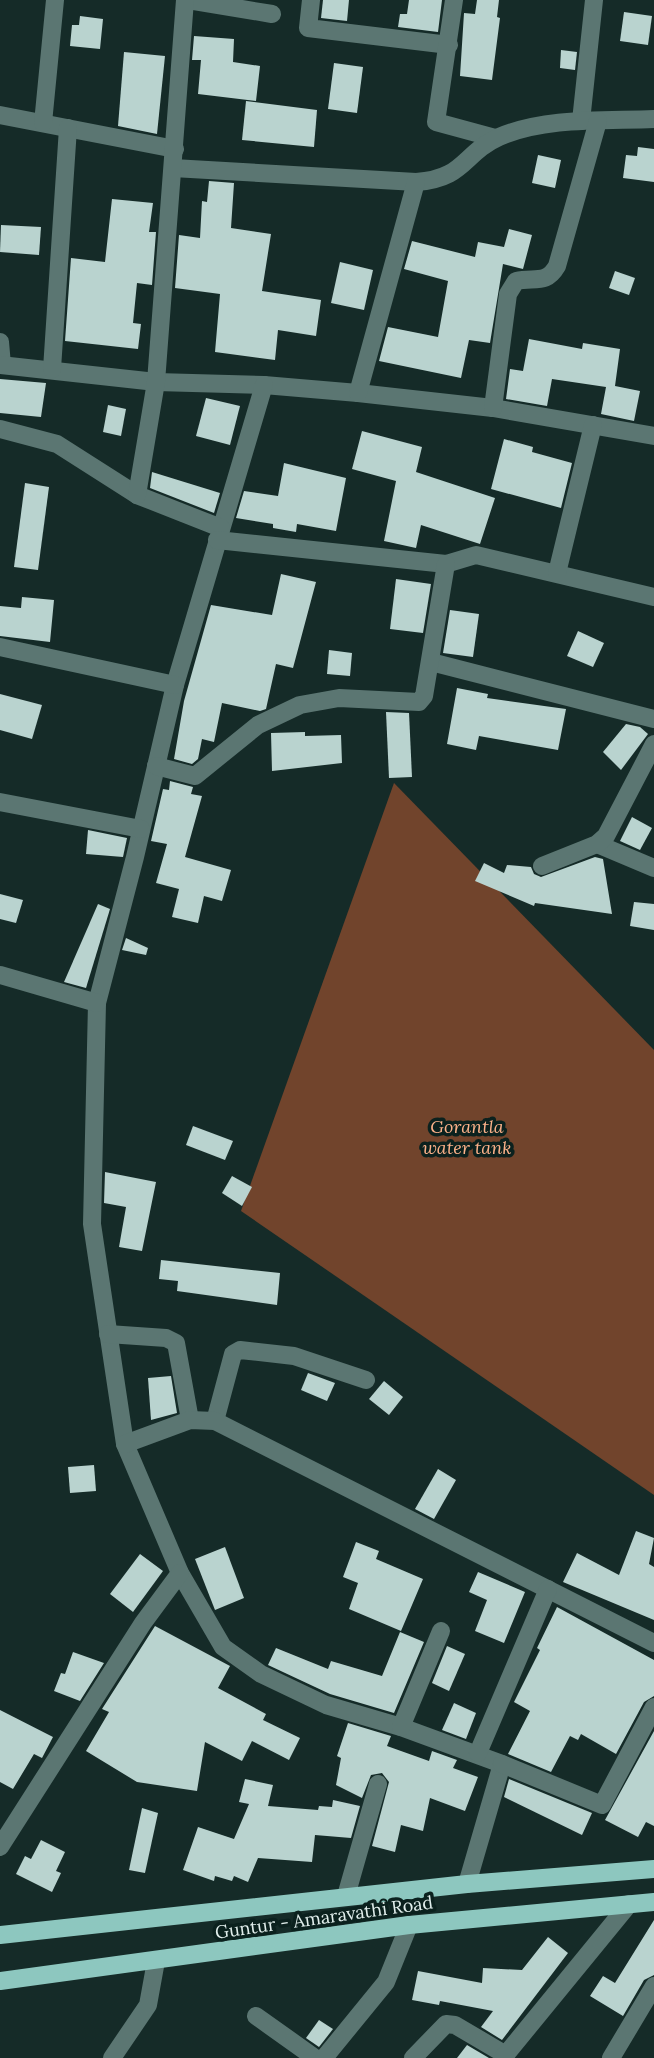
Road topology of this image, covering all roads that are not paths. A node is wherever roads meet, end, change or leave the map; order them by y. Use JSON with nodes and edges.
{"nodes":[{"id":1,"x":55,"y":0,"type":"edge"},
{"id":2,"x":187,"y":0,"type":"edge"},
{"id":3,"x":311,"y":0,"type":"edge"},
{"id":4,"x":454,"y":0,"type":"edge"},
{"id":5,"x":594,"y":0,"type":"edge"},
{"id":6,"x":272,"y":14,"type":"dead end"},
{"id":7,"x":449,"y":45,"type":"junction"},
{"id":8,"x":0,"y":115,"type":"edge"},
{"id":9,"x":654,"y":119,"type":"edge"},
{"id":10,"x":589,"y":121,"type":"junction"},
{"id":11,"x":43,"y":123,"type":"junction"},
{"id":12,"x":68,"y":128,"type":"junction"},
{"id":13,"x":495,"y":138,"type":"junction"},
{"id":14,"x":175,"y":149,"type":"junction"},
{"id":15,"x":173,"y":168,"type":"junction"},
{"id":16,"x":416,"y":182,"type":"junction"},
{"id":17,"x":0,"y":342,"type":"edge"},
{"id":18,"x":1,"y":365,"type":"edge"},
{"id":19,"x":52,"y":369,"type":"junction"},
{"id":20,"x":156,"y":382,"type":"junction"},
{"id":21,"x":264,"y":385,"type":"junction"},
{"id":22,"x":358,"y":393,"type":"junction"},
{"id":23,"x":493,"y":408,"type":"junction"},
{"id":24,"x":593,"y":425,"type":"junction"},
{"id":25,"x":0,"y":429,"type":"edge"},
{"id":26,"x":654,"y":436,"type":"edge"},
{"id":27,"x":138,"y":495,"type":"junction"},
{"id":28,"x":219,"y":534,"type":"junction"},
{"id":29,"x":446,"y":564,"type":"junction"},
{"id":30,"x":557,"y":573,"type":"junction"},
{"id":31,"x":654,"y":597,"type":"edge"},
{"id":32,"x":0,"y":648,"type":"edge"},
{"id":33,"x":430,"y":662,"type":"junction"},
{"id":34,"x":175,"y":685,"type":"junction"},
{"id":35,"x":654,"y":719,"type":"edge"},
{"id":36,"x":654,"y":744,"type":"edge"},
{"id":37,"x":156,"y":766,"type":"junction"},
{"id":38,"x":0,"y":802,"type":"edge"},
{"id":39,"x":141,"y":829,"type":"junction"},
{"id":40,"x":597,"y":844,"type":"junction"},
{"id":41,"x":542,"y":866,"type":"dead end"},
{"id":42,"x":654,"y":868,"type":"edge"},
{"id":43,"x":0,"y":975,"type":"edge"},
{"id":44,"x":97,"y":1003,"type":"junction"},
{"id":45,"x":108,"y":1334,"type":"junction"},
{"id":46,"x":366,"y":1380,"type":"dead end"},
{"id":47,"x":190,"y":1419,"type":"junction"},
{"id":48,"x":215,"y":1421,"type":"junction"},
{"id":49,"x":125,"y":1444,"type":"junction"},
{"id":50,"x":180,"y":1573,"type":"junction"},
{"id":51,"x":548,"y":1589,"type":"junction"},
{"id":52,"x":441,"y":1631,"type":"dead end"},
{"id":53,"x":654,"y":1643,"type":"edge"},
{"id":54,"x":654,"y":1707,"type":"edge"},
{"id":55,"x":401,"y":1727,"type":"junction"},
{"id":56,"x":478,"y":1753,"type":"junction"},
{"id":57,"x":502,"y":1764,"type":"junction"},
{"id":58,"x":378,"y":1784,"type":"dead end"},
{"id":59,"x":0,"y":1847,"type":"edge"},
{"id":60,"x":654,"y":1869,"type":"edge"},
{"id":61,"x":467,"y":1884,"type":"junction"},
{"id":62,"x":346,"y":1896,"type":"junction"},
{"id":63,"x":654,"y":1902,"type":"edge"},
{"id":64,"x":629,"y":1904,"type":"junction"},
{"id":65,"x":409,"y":1926,"type":"junction"},
{"id":66,"x":0,"y":1935,"type":"edge"},
{"id":67,"x":156,"y":1961,"type":"junction"},
{"id":68,"x":0,"y":1981,"type":"edge"},
{"id":69,"x":654,"y":1986,"type":"edge"},
{"id":70,"x":256,"y":2016,"type":"dead end"},
{"id":71,"x":504,"y":2056,"type":"edge"},
{"id":72,"x":112,"y":2058,"type":"edge"},
{"id":73,"x":314,"y":2058,"type":"edge"},
{"id":74,"x":324,"y":2058,"type":"edge"},
{"id":75,"x":413,"y":2058,"type":"edge"},
{"id":76,"x":611,"y":2058,"type":"edge"}],
"edges":[{"from":1,"to":11,"type":"street"},
{"from":2,"to":6,"type":"street"},
{"from":2,"to":14,"type":"street"},
{"from":3,"to":7,"type":"street"},
{"from":4,"to":7,"type":"street"},
{"from":5,"to":10,"type":"street"},
{"from":7,"to":13,"type":"street"},
{"from":8,"to":11,"type":"street"},
{"from":9,"to":10,"type":"street"},
{"from":10,"to":13,"type":"street"},
{"from":10,"to":23,"type":"street"},
{"from":11,"to":12,"type":"street"},
{"from":12,"to":14,"type":"street"},
{"from":12,"to":19,"type":"street"},
{"from":13,"to":16,"type":"street"},
{"from":14,"to":15,"type":"street"},
{"from":15,"to":16,"type":"street"},
{"from":15,"to":20,"type":"street"},
{"from":16,"to":22,"type":"street"},
{"from":17,"to":18,"type":"street"},
{"from":18,"to":19,"type":"street"},
{"from":19,"to":20,"type":"street"},
{"from":20,"to":21,"type":"street"},
{"from":20,"to":27,"type":"street"},
{"from":21,"to":22,"type":"street"},
{"from":21,"to":28,"type":"street"},
{"from":22,"to":23,"type":"street"},
{"from":23,"to":24,"type":"street"},
{"from":24,"to":26,"type":"street"},
{"from":24,"to":30,"type":"street"},
{"from":25,"to":27,"type":"street"},
{"from":27,"to":28,"type":"street"},
{"from":28,"to":29,"type":"street"},
{"from":28,"to":34,"type":"street"},
{"from":29,"to":30,"type":"street"},
{"from":29,"to":33,"type":"street"},
{"from":30,"to":31,"type":"street"},
{"from":32,"to":34,"type":"street"},
{"from":33,"to":35,"type":"street"},
{"from":33,"to":37,"type":"street"},
{"from":34,"to":37,"type":"street"},
{"from":36,"to":40,"type":"street"},
{"from":37,"to":39,"type":"street"},
{"from":38,"to":39,"type":"street"},
{"from":39,"to":44,"type":"street"},
{"from":40,"to":41,"type":"street"},
{"from":40,"to":42,"type":"street"},
{"from":43,"to":44,"type":"street"},
{"from":44,"to":45,"type":"street"},
{"from":45,"to":47,"type":"street"},
{"from":45,"to":49,"type":"street"},
{"from":46,"to":48,"type":"street"},
{"from":47,"to":48,"type":"street"},
{"from":47,"to":49,"type":"street"},
{"from":48,"to":51,"type":"street"},
{"from":49,"to":50,"type":"street"},
{"from":50,"to":55,"type":"street"},
{"from":50,"to":59,"type":"street"},
{"from":51,"to":53,"type":"street"},
{"from":51,"to":56,"type":"street"},
{"from":52,"to":55,"type":"street"},
{"from":54,"to":57,"type":"street"},
{"from":55,"to":56,"type":"street"},
{"from":56,"to":57,"type":"street"},
{"from":57,"to":61,"type":"street"},
{"from":58,"to":62,"type":"street"},
{"from":60,"to":61,"type":"main road","name":"Guntur - Amaravathi Road"},
{"from":61,"to":62,"type":"main road","name":"Guntur - Amaravathi Road"},
{"from":62,"to":66,"type":"main road","name":"Guntur - Amaravathi Road"},
{"from":63,"to":64,"type":"main road","name":"Guntur - Amaravathi Road"},
{"from":64,"to":65,"type":"main road","name":"Guntur - Amaravathi Road"},
{"from":64,"to":71,"type":"street"},
{"from":65,"to":67,"type":"main road","name":"Guntur - Amaravathi Road"},
{"from":65,"to":74,"type":"street"},
{"from":67,"to":68,"type":"main road","name":"Guntur - Amaravathi Road"},
{"from":67,"to":72,"type":"street"},
{"from":69,"to":76,"type":"street"},
{"from":70,"to":73,"type":"street"},
{"from":71,"to":75,"type":"street"}]}
